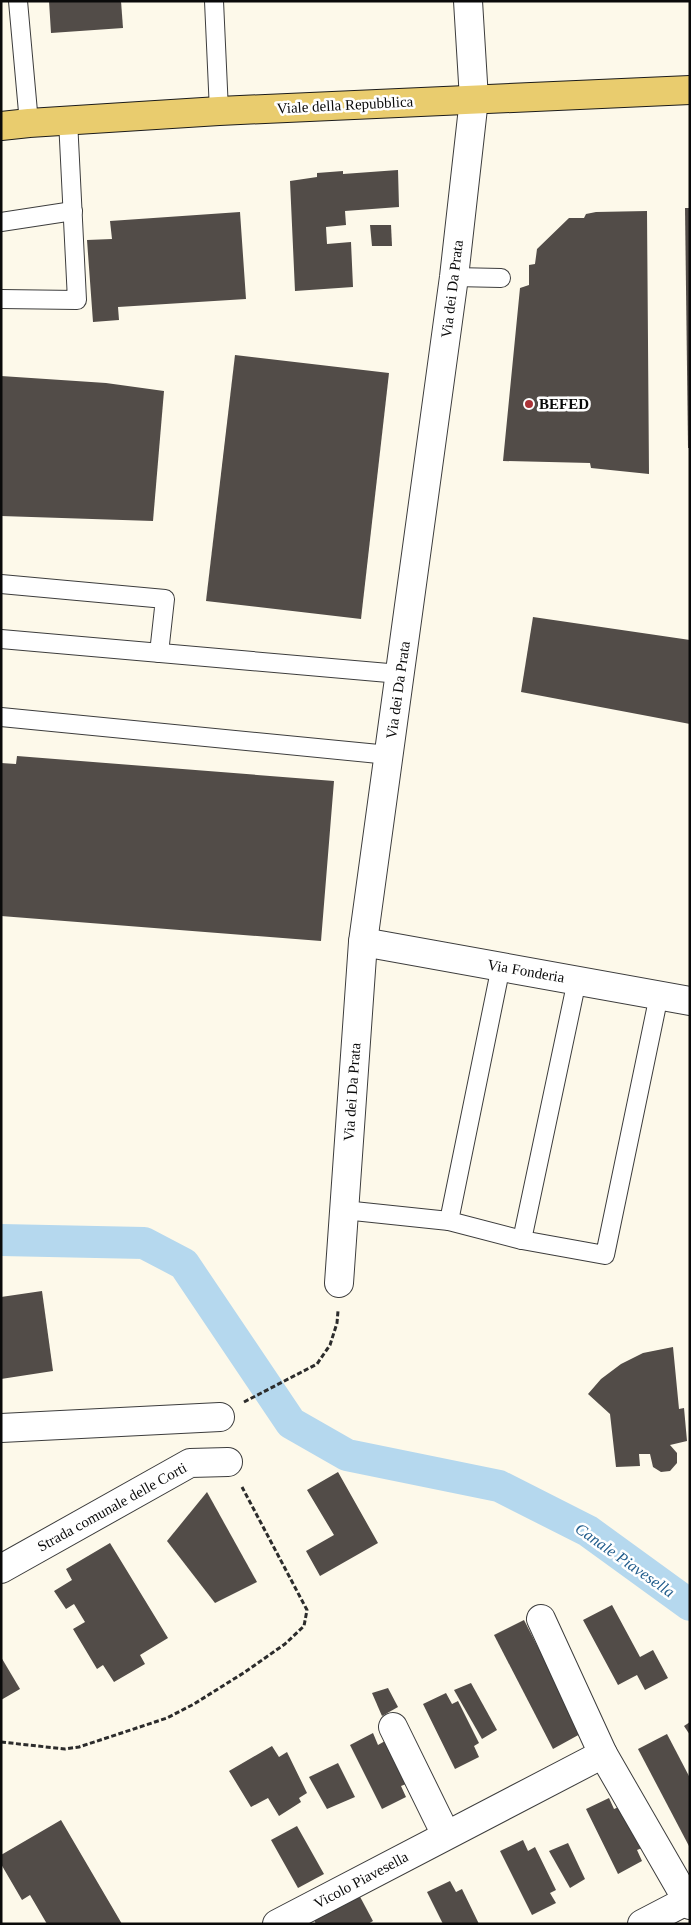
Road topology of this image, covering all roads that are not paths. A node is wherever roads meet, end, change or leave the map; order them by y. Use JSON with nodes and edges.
{"nodes":[{"id":1,"x":18,"y":1,"type":"edge"},
{"id":2,"x":214,"y":1,"type":"edge"},
{"id":3,"x":468,"y":1,"type":"edge"},
{"id":4,"x":690,"y":90,"type":"edge"},
{"id":5,"x":474,"y":99,"type":"junction"},
{"id":6,"x":218,"y":111,"type":"junction"},
{"id":7,"x":68,"y":120,"type":"junction"},
{"id":8,"x":29,"y":123,"type":"junction"},
{"id":9,"x":1,"y":126,"type":"edge"},
{"id":10,"x":73,"y":211,"type":"junction"},
{"id":11,"x":1,"y":222,"type":"edge"},
{"id":12,"x":454,"y":278,"type":"junction"},
{"id":13,"x":501,"y":278,"type":"dead end"},
{"id":14,"x":1,"y":299,"type":"edge"},
{"id":15,"x":1,"y":584,"type":"edge"},
{"id":16,"x":1,"y":639,"type":"edge"},
{"id":17,"x":159,"y":653,"type":"junction"},
{"id":18,"x":400,"y":674,"type":"junction"},
{"id":19,"x":1,"y":717,"type":"edge"},
{"id":20,"x":389,"y":755,"type":"junction"},
{"id":21,"x":363,"y":942,"type":"junction"},
{"id":22,"x":501,"y":966,"type":"junction"},
{"id":23,"x":576,"y":980,"type":"junction"},
{"id":24,"x":658,"y":995,"type":"junction"},
{"id":25,"x":690,"y":1001,"type":"edge"},
{"id":26,"x":344,"y":1210,"type":"junction"},
{"id":27,"x":449,"y":1221,"type":"junction"},
{"id":28,"x":522,"y":1240,"type":"junction"},
{"id":29,"x":339,"y":1282,"type":"road end"},
{"id":30,"x":220,"y":1417,"type":"dead end"},
{"id":31,"x":1,"y":1428,"type":"edge"},
{"id":32,"x":228,"y":1462,"type":"road end"},
{"id":33,"x":1,"y":1569,"type":"edge"},
{"id":34,"x":541,"y":1619,"type":"dead end"},
{"id":35,"x":393,"y":1727,"type":"dead end"},
{"id":36,"x":604,"y":1754,"type":"junction"},
{"id":37,"x":446,"y":1835,"type":"junction"},
{"id":38,"x":689,"y":1901,"type":"edge"},
{"id":39,"x":277,"y":1924,"type":"edge"},
{"id":40,"x":642,"y":1924,"type":"edge"}],
"edges":[{"from":1,"to":8,"type":"lane"},
{"from":2,"to":6,"type":"lane"},
{"from":3,"to":5,"type":"street","name":"Via dei Da Prata"},
{"from":4,"to":5,"type":"main road","name":"Viale della Repubblica"},
{"from":5,"to":6,"type":"main road","name":"Viale della Repubblica"},
{"from":5,"to":12,"type":"street","name":"Via dei Da Prata"},
{"from":6,"to":7,"type":"main road","name":"Viale della Repubblica"},
{"from":7,"to":8,"type":"main road","name":"Viale della Repubblica"},
{"from":7,"to":10,"type":"lane"},
{"from":8,"to":9,"type":"main road","name":"Viale della Repubblica"},
{"from":10,"to":11,"type":"lane"},
{"from":10,"to":14,"type":"lane"},
{"from":12,"to":13,"type":"lane"},
{"from":12,"to":18,"type":"street","name":"Via dei Da Prata"},
{"from":15,"to":17,"type":"lane"},
{"from":16,"to":17,"type":"lane"},
{"from":17,"to":18,"type":"lane"},
{"from":18,"to":20,"type":"street","name":"Via dei Da Prata"},
{"from":19,"to":20,"type":"lane"},
{"from":20,"to":21,"type":"street","name":"Via dei Da Prata"},
{"from":21,"to":22,"type":"street","name":"Via Fonderia"},
{"from":21,"to":26,"type":"street","name":"Via dei Da Prata"},
{"from":22,"to":23,"type":"street","name":"Via Fonderia"},
{"from":22,"to":27,"type":"lane"},
{"from":23,"to":24,"type":"street","name":"Via Fonderia"},
{"from":23,"to":28,"type":"lane"},
{"from":24,"to":25,"type":"street","name":"Via Fonderia"},
{"from":24,"to":28,"type":"lane"},
{"from":26,"to":27,"type":"lane"},
{"from":26,"to":29,"type":"street","name":"Via dei Da Prata"},
{"from":27,"to":28,"type":"lane"},
{"from":30,"to":31,"type":"street"},
{"from":32,"to":33,"type":"street","name":"Strada comunale delle Corti"},
{"from":34,"to":36,"type":"street"},
{"from":35,"to":37,"type":"street"},
{"from":36,"to":37,"type":"street","name":"Vicolo Piavesella"},
{"from":36,"to":38,"type":"street"},
{"from":37,"to":39,"type":"street","name":"Vicolo Piavesella"},
{"from":38,"to":40,"type":"street"}]}
